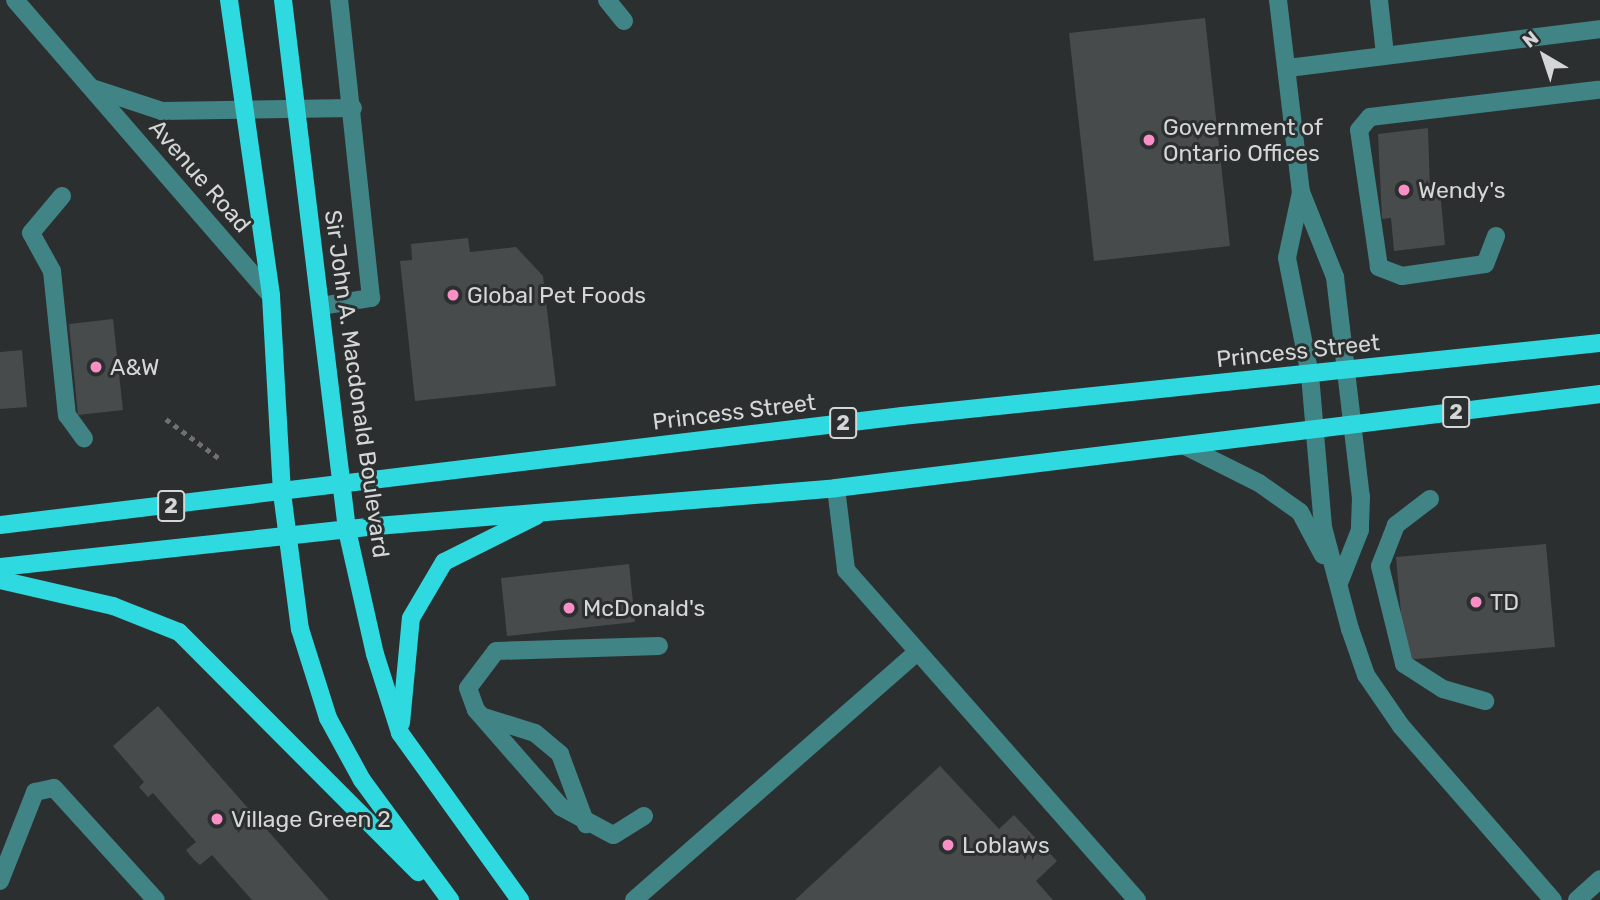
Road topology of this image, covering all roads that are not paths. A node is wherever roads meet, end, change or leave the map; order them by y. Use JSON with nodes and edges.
{"nodes":[{"id":1,"x":15,"y":0,"type":"edge"},
{"id":2,"x":229,"y":0,"type":"edge"},
{"id":3,"x":283,"y":0,"type":"edge"},
{"id":4,"x":339,"y":0,"type":"edge"},
{"id":5,"x":607,"y":0,"type":"edge"},
{"id":6,"x":1278,"y":0,"type":"edge"},
{"id":7,"x":1379,"y":0,"type":"edge"},
{"id":8,"x":624,"y":21,"type":"dead end"},
{"id":9,"x":1600,"y":29,"type":"edge"},
{"id":10,"x":1385,"y":54,"type":"junction"},
{"id":11,"x":1288,"y":68,"type":"junction"},
{"id":12,"x":92,"y":88,"type":"junction"},
{"id":13,"x":1598,"y":90,"type":"dead end"},
{"id":14,"x":353,"y":108,"type":"junction"},
{"id":15,"x":296,"y":113,"type":"junction"},
{"id":16,"x":249,"y":114,"type":"junction"},
{"id":17,"x":1301,"y":192,"type":"junction"},
{"id":18,"x":62,"y":196,"type":"dead end"},
{"id":19,"x":1496,"y":236,"type":"dead end"},
{"id":20,"x":271,"y":296,"type":"junction"},
{"id":21,"x":321,"y":306,"type":"junction"},
{"id":22,"x":1600,"y":342,"type":"edge"},
{"id":23,"x":1346,"y":372,"type":"junction"},
{"id":24,"x":1310,"y":375,"type":"junction"},
{"id":25,"x":1600,"y":394,"type":"edge"},
{"id":26,"x":1352,"y":426,"type":"junction"},
{"id":27,"x":1312,"y":432,"type":"junction"},
{"id":28,"x":84,"y":438,"type":"dead end"},
{"id":29,"x":1185,"y":446,"type":"junction"},
{"id":30,"x":341,"y":482,"type":"junction"},
{"id":31,"x":836,"y":488,"type":"junction"},
{"id":32,"x":282,"y":493,"type":"junction"},
{"id":33,"x":1430,"y":499,"type":"dead end"},
{"id":34,"x":544,"y":511,"type":"junction"},
{"id":35,"x":0,"y":525,"type":"edge"},
{"id":36,"x":347,"y":530,"type":"junction"},
{"id":37,"x":287,"y":537,"type":"junction"},
{"id":38,"x":0,"y":567,"type":"edge"},
{"id":39,"x":0,"y":580,"type":"edge"},
{"id":40,"x":1339,"y":583,"type":"junction"},
{"id":41,"x":659,"y":646,"type":"dead end"},
{"id":42,"x":917,"y":652,"type":"junction"},
{"id":43,"x":1485,"y":701,"type":"dead end"},
{"id":44,"x":482,"y":717,"type":"junction"},
{"id":45,"x":400,"y":733,"type":"junction"},
{"id":46,"x":643,"y":816,"type":"dead end"},
{"id":47,"x":586,"y":824,"type":"junction"},
{"id":48,"x":1600,"y":879,"type":"edge"},
{"id":49,"x":0,"y":881,"type":"edge"},
{"id":50,"x":156,"y":900,"type":"edge"},
{"id":51,"x":448,"y":900,"type":"edge"},
{"id":52,"x":520,"y":900,"type":"edge"},
{"id":53,"x":634,"y":900,"type":"edge"},
{"id":54,"x":1137,"y":900,"type":"edge"},
{"id":55,"x":1553,"y":900,"type":"edge"},
{"id":56,"x":1577,"y":900,"type":"edge"}],
"edges":[{"from":1,"to":12,"type":"street","name":"Avenue Road"},
{"from":2,"to":16,"type":"main road"},
{"from":3,"to":15,"type":"main road","name":"Sir John A. Macdonald Boulevard"},
{"from":4,"to":14,"type":"street"},
{"from":5,"to":8,"type":"street"},
{"from":6,"to":11,"type":"street"},
{"from":7,"to":10,"type":"street"},
{"from":9,"to":10,"type":"street"},
{"from":10,"to":11,"type":"street"},
{"from":11,"to":17,"type":"street"},
{"from":12,"to":16,"type":"street","name":"Avenue Road"},
{"from":12,"to":20,"type":"street","name":"Avenue Road"},
{"from":13,"to":19,"type":"street"},
{"from":14,"to":15,"type":"street","name":"Avenue Road"},
{"from":14,"to":21,"type":"street"},
{"from":15,"to":16,"type":"street","name":"Avenue Road"},
{"from":15,"to":21,"type":"main road","name":"Sir John A. Macdonald Boulevard"},
{"from":16,"to":20,"type":"main road"},
{"from":17,"to":23,"type":"street"},
{"from":17,"to":24,"type":"street"},
{"from":18,"to":28,"type":"street"},
{"from":20,"to":32,"type":"main road"},
{"from":21,"to":30,"type":"main road","name":"Sir John A. Macdonald Boulevard"},
{"from":22,"to":23,"type":"main road","name":"Princess Street","number":"2"},
{"from":23,"to":24,"type":"main road","name":"Princess Street","number":"2"},
{"from":23,"to":26,"type":"street"},
{"from":24,"to":27,"type":"street"},
{"from":24,"to":30,"type":"main road","name":"Princess Street","number":"2"},
{"from":25,"to":26,"type":"main road","number":"2"},
{"from":26,"to":27,"type":"main road","number":"2"},
{"from":26,"to":40,"type":"street"},
{"from":27,"to":29,"type":"main road","number":"2"},
{"from":27,"to":40,"type":"street"},
{"from":29,"to":31,"type":"main road","number":"2"},
{"from":29,"to":40,"type":"street"},
{"from":30,"to":32,"type":"main road","name":"Princess Street","number":"2"},
{"from":30,"to":36,"type":"main road","name":"Sir John A. Macdonald Boulevard"},
{"from":31,"to":34,"type":"main road","number":"2"},
{"from":31,"to":42,"type":"street"},
{"from":32,"to":35,"type":"main road","name":"Princess Street","number":"2"},
{"from":32,"to":37,"type":"main road"},
{"from":33,"to":43,"type":"street"},
{"from":34,"to":36,"type":"main road","number":"2"},
{"from":34,"to":45,"type":"main road"},
{"from":36,"to":37,"type":"main road","number":"2"},
{"from":36,"to":45,"type":"main road","name":"Sir John A. Macdonald Boulevard"},
{"from":37,"to":38,"type":"main road","number":"2"},
{"from":37,"to":51,"type":"main road"},
{"from":39,"to":51,"type":"main road"},
{"from":40,"to":55,"type":"street"},
{"from":41,"to":44,"type":"street"},
{"from":42,"to":53,"type":"street"},
{"from":42,"to":54,"type":"street"},
{"from":44,"to":47,"type":"street"},
{"from":44,"to":47,"type":"street"},
{"from":45,"to":52,"type":"main road","name":"Sir John A. Macdonald Boulevard"},
{"from":46,"to":47,"type":"street"},
{"from":48,"to":56,"type":"street"},
{"from":49,"to":50,"type":"street"}]}
